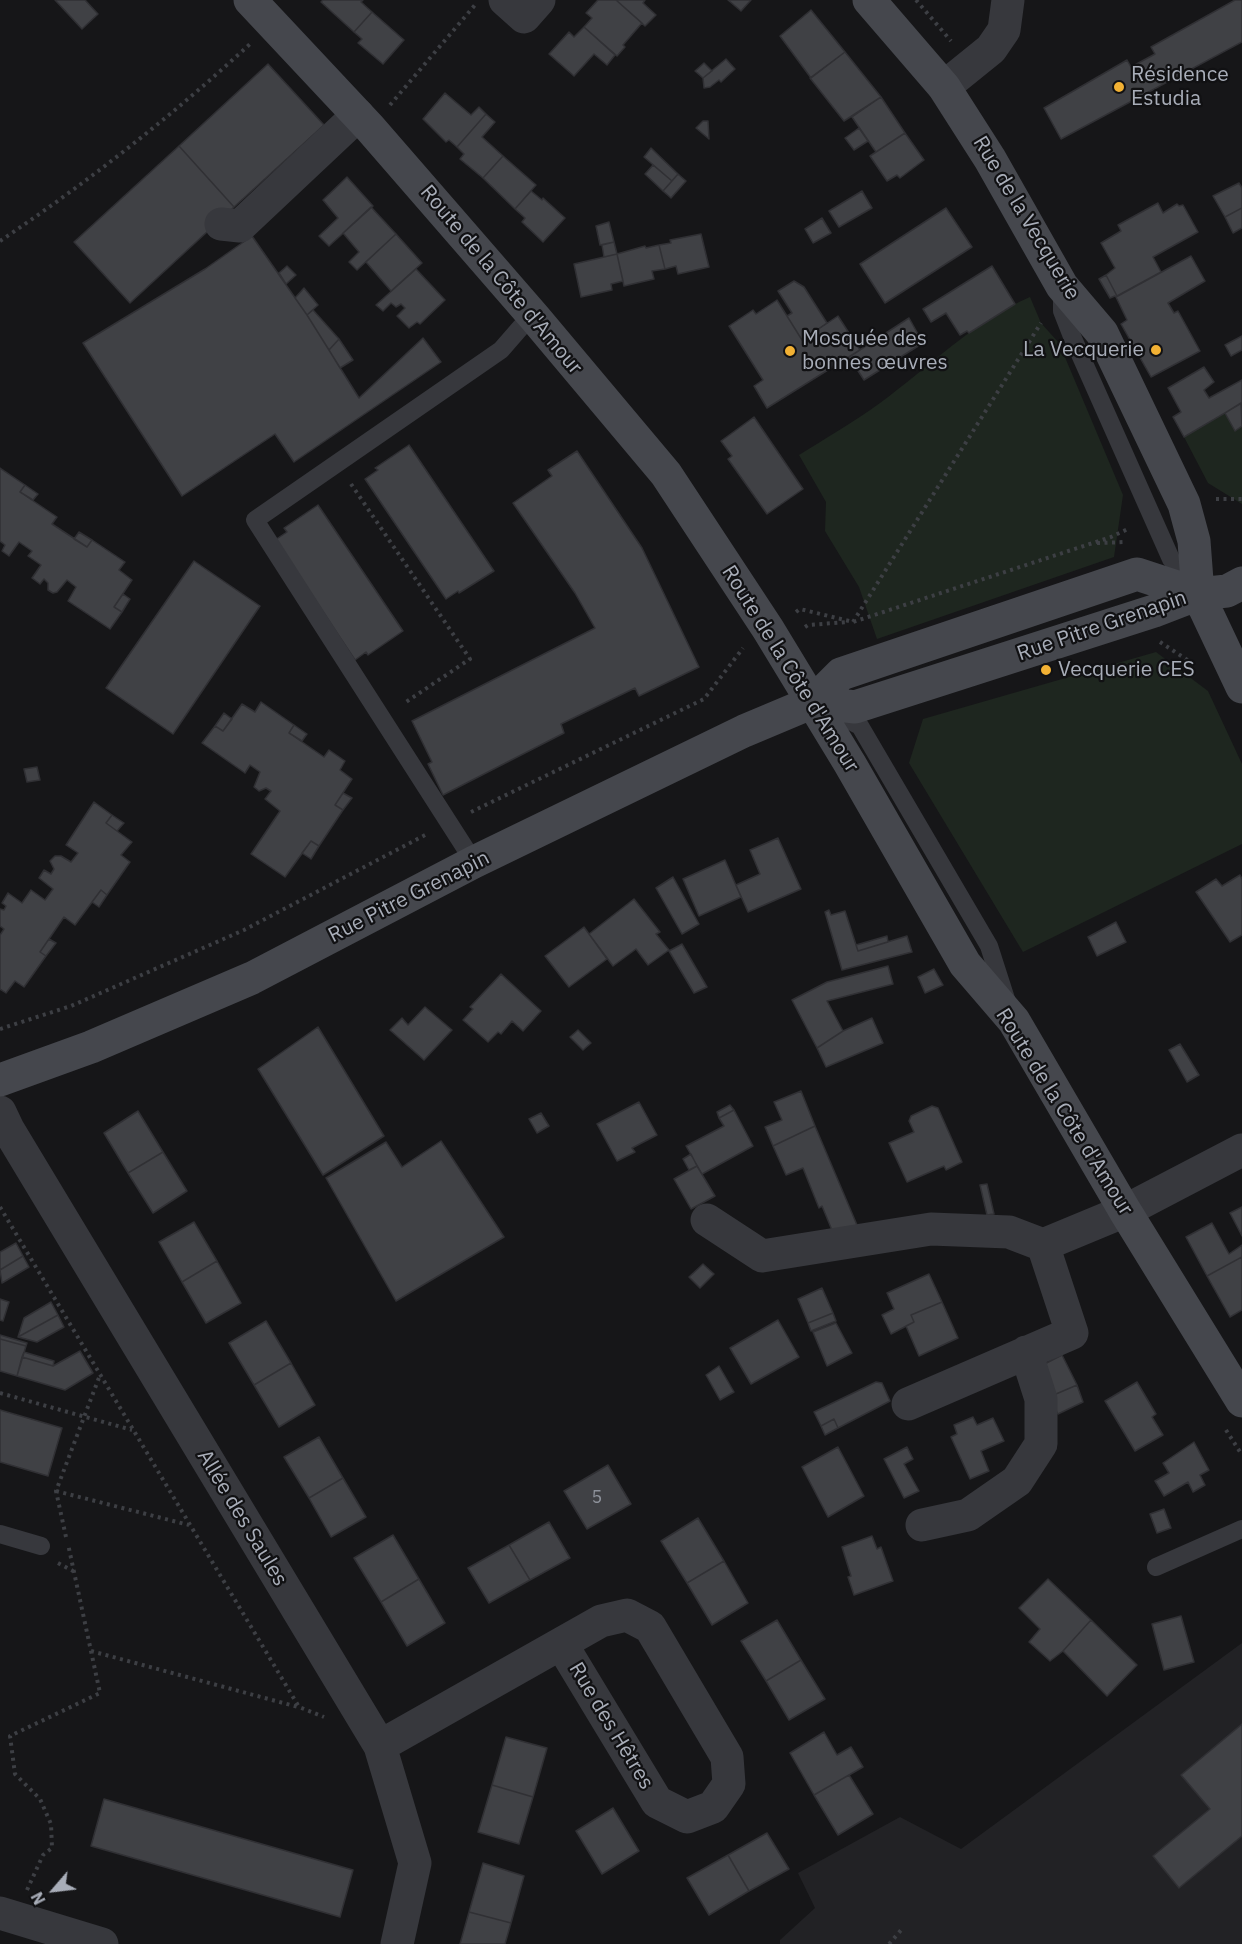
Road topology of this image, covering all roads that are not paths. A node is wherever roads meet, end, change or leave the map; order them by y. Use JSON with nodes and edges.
{"nodes":[{"id":1,"x":250,"y":0,"type":"edge"},
{"id":2,"x":505,"y":0,"type":"edge"},
{"id":3,"x":539,"y":0,"type":"edge"},
{"id":4,"x":869,"y":0,"type":"edge"},
{"id":5,"x":1008,"y":0,"type":"edge"},
{"id":6,"x":944,"y":87,"type":"junction"},
{"id":7,"x":364,"y":121,"type":"junction"},
{"id":8,"x":221,"y":224,"type":"dead end"},
{"id":9,"x":521,"y":327,"type":"dead end"},
{"id":10,"x":1242,"y":583,"type":"edge"},
{"id":11,"x":1198,"y":594,"type":"junction"},
{"id":12,"x":1242,"y":687,"type":"edge"},
{"id":13,"x":813,"y":702,"type":"junction"},
{"id":14,"x":474,"y":862,"type":"junction"},
{"id":15,"x":0,"y":1080,"type":"edge"},
{"id":16,"x":0,"y":1112,"type":"edge"},
{"id":17,"x":1242,"y":1150,"type":"edge"},
{"id":18,"x":1125,"y":1211,"type":"junction"},
{"id":19,"x":707,"y":1220,"type":"dead end"},
{"id":20,"x":1043,"y":1245,"type":"junction"},
{"id":21,"x":1026,"y":1352,"type":"junction"},
{"id":22,"x":1242,"y":1401,"type":"edge"},
{"id":23,"x":908,"y":1404,"type":"dead end"},
{"id":24,"x":922,"y":1525,"type":"dead end"},
{"id":25,"x":1242,"y":1529,"type":"edge"},
{"id":26,"x":0,"y":1534,"type":"edge"},
{"id":27,"x":41,"y":1546,"type":"dead end"},
{"id":28,"x":1156,"y":1567,"type":"dead end"},
{"id":29,"x":562,"y":1645,"type":"junction"},
{"id":30,"x":380,"y":1746,"type":"junction"},
{"id":31,"x":6,"y":1915,"type":"edge"},
{"id":32,"x":102,"y":1944,"type":"edge"},
{"id":33,"x":397,"y":1944,"type":"edge"}],
"edges":[{"from":1,"to":7,"type":"main road","name":"Route de la Côte d'Amour"},
{"from":2,"to":3,"type":"street"},
{"from":4,"to":6,"type":"main road","name":"Rue de la Vecquerie"},
{"from":5,"to":6,"type":"street"},
{"from":6,"to":11,"type":"main road","name":"Rue de la Vecquerie"},
{"from":7,"to":8,"type":"street"},
{"from":7,"to":13,"type":"main road","name":"Route de la Côte d'Amour"},
{"from":9,"to":14,"type":"lane"},
{"from":10,"to":11,"type":"main road"},
{"from":11,"to":12,"type":"main road","name":"Rue de la Vecquerie"},
{"from":11,"to":13,"type":"main road","name":"Rue Pitre Grenapin"},
{"from":13,"to":14,"type":"main road","name":"Rue Pitre Grenapin"},
{"from":13,"to":18,"type":"main road","name":"Route de la Côte d'Amour"},
{"from":14,"to":15,"type":"main road","name":"Rue Pitre Grenapin"},
{"from":16,"to":30,"type":"street","name":"Allée des Saules"},
{"from":17,"to":18,"type":"street"},
{"from":18,"to":20,"type":"street"},
{"from":18,"to":22,"type":"main road","name":"Route de la Côte d'Amour"},
{"from":19,"to":20,"type":"street"},
{"from":20,"to":21,"type":"street"},
{"from":21,"to":23,"type":"street"},
{"from":21,"to":24,"type":"street"},
{"from":25,"to":28,"type":"lane"},
{"from":26,"to":27,"type":"lane"},
{"from":29,"to":29,"type":"street","name":"Rue des Hêtres"},
{"from":29,"to":30,"type":"street","name":"Rue des Hêtres"},
{"from":30,"to":33,"type":"street","name":"Allée des Saules"},
{"from":31,"to":32,"type":"street"}]}
